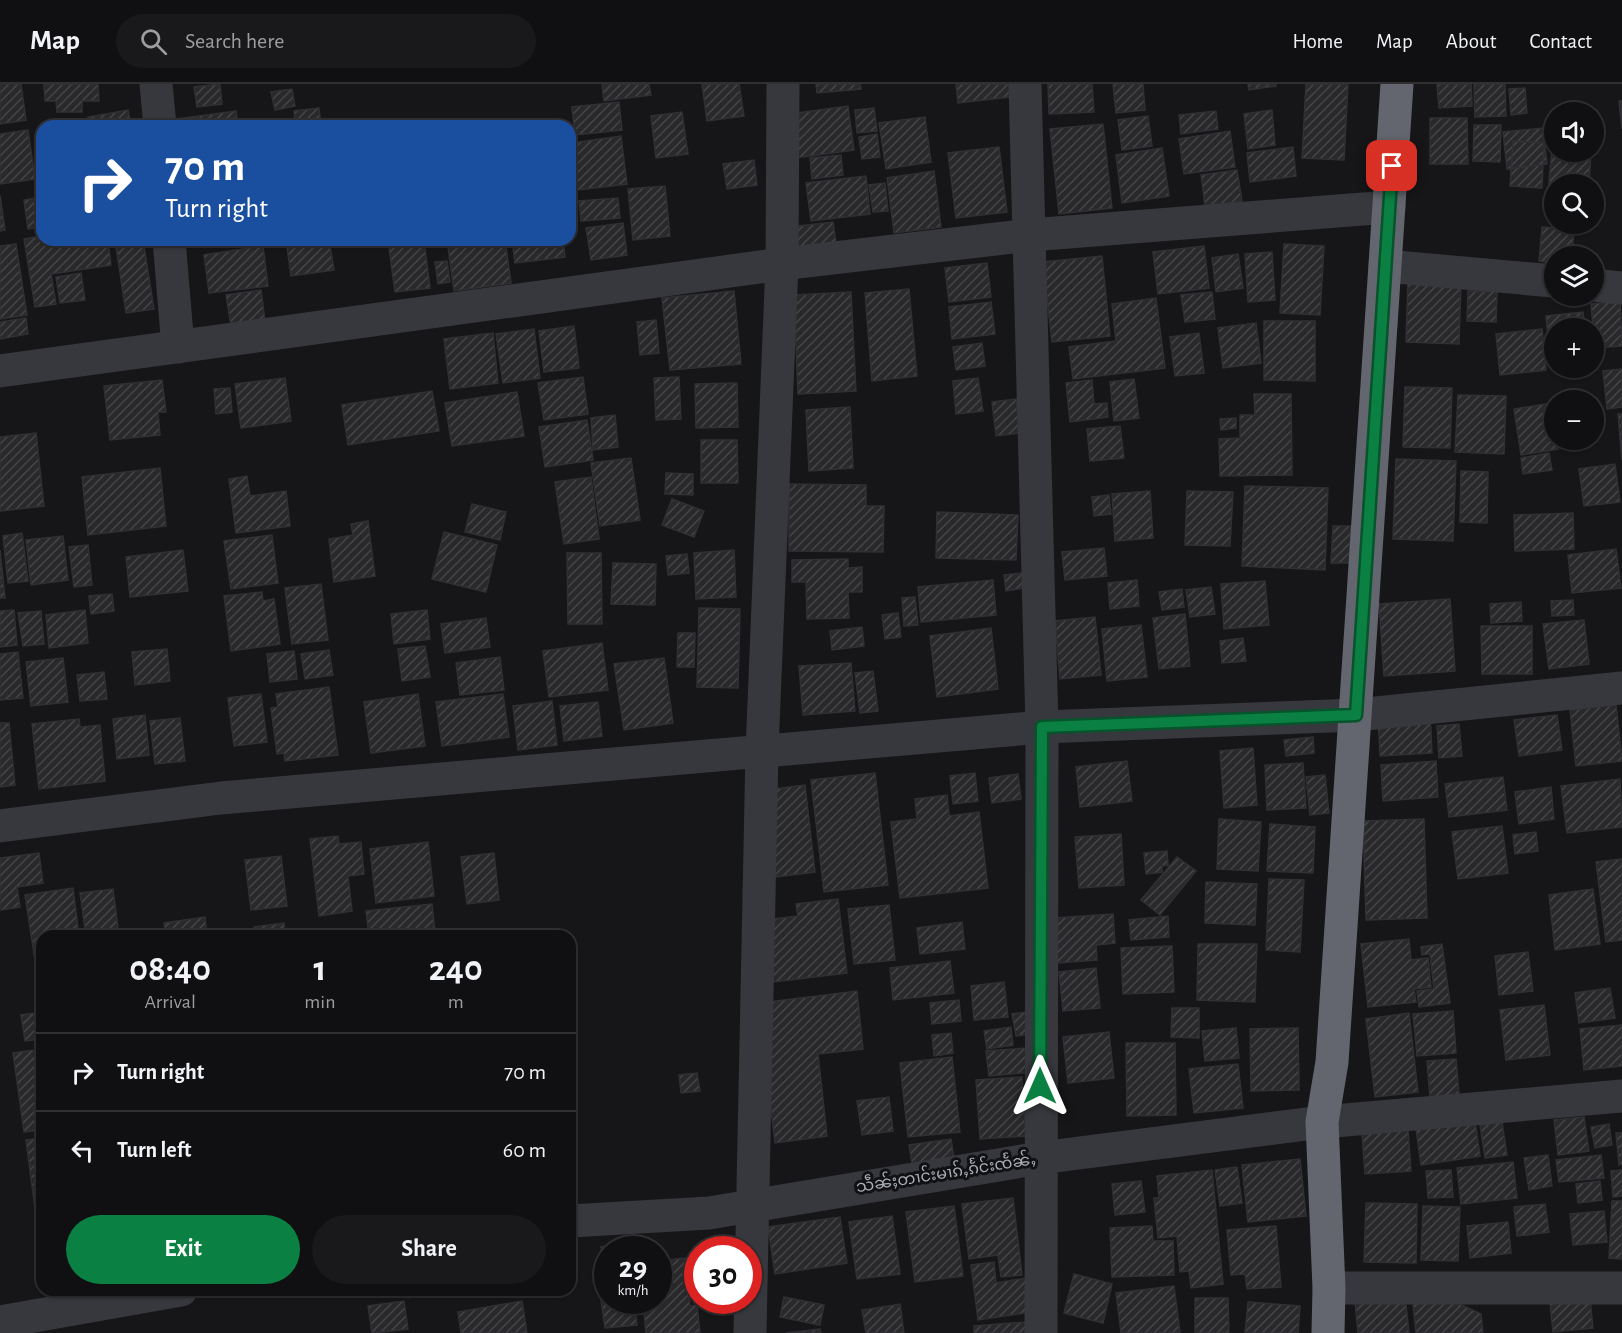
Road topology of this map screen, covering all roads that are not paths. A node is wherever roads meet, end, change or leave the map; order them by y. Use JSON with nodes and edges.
{"nodes":[{"id":1,"x":156,"y":84,"type":"edge"},
{"id":2,"x":783,"y":84,"type":"edge"},
{"id":3,"x":1025,"y":84,"type":"edge"},
{"id":4,"x":1397,"y":84,"type":"edge"},
{"id":5,"x":159,"y":120,"type":"edge"},
{"id":6,"x":1389,"y":207,"type":"junction"},
{"id":7,"x":1030,"y":235,"type":"junction"},
{"id":8,"x":170,"y":246,"type":"edge"},
{"id":9,"x":782,"y":264,"type":"junction"},
{"id":10,"x":1385,"y":266,"type":"junction"},
{"id":11,"x":1544,"y":280,"type":"edge"},
{"id":12,"x":1604,"y":286,"type":"edge"},
{"id":13,"x":1622,"y":288,"type":"edge"},
{"id":14,"x":178,"y":347,"type":"junction"},
{"id":15,"x":0,"y":371,"type":"edge"},
{"id":16,"x":1622,"y":688,"type":"edge"},
{"id":17,"x":1356,"y":715,"type":"junction"},
{"id":18,"x":1042,"y":727,"type":"junction"},
{"id":19,"x":762,"y":751,"type":"junction"},
{"id":20,"x":0,"y":826,"type":"edge"},
{"id":21,"x":1622,"y":1096,"type":"edge"},
{"id":22,"x":1322,"y":1122,"type":"junction"},
{"id":23,"x":1040,"y":1158,"type":"junction"},
{"id":24,"x":752,"y":1204,"type":"junction"},
{"id":25,"x":576,"y":1221,"type":"edge"},
{"id":26,"x":1329,"y":1288,"type":"junction"},
{"id":27,"x":1622,"y":1288,"type":"edge"},
{"id":28,"x":147,"y":1296,"type":"edge"},
{"id":29,"x":0,"y":1322,"type":"edge"},
{"id":30,"x":750,"y":1333,"type":"edge"},
{"id":31,"x":1041,"y":1333,"type":"edge"},
{"id":32,"x":1328,"y":1333,"type":"edge"}],
"edges":[{"from":1,"to":5,"type":"street"},
{"from":2,"to":9,"type":"street"},
{"from":3,"to":7,"type":"street"},
{"from":4,"to":6,"type":"highway"},
{"from":6,"to":7,"type":"street"},
{"from":6,"to":10,"type":"highway"},
{"from":7,"to":9,"type":"street"},
{"from":7,"to":18,"type":"street"},
{"from":8,"to":14,"type":"street"},
{"from":9,"to":14,"type":"street"},
{"from":9,"to":19,"type":"street"},
{"from":10,"to":11,"type":"street"},
{"from":10,"to":17,"type":"highway"},
{"from":12,"to":13,"type":"street"},
{"from":14,"to":15,"type":"street"},
{"from":16,"to":17,"type":"street"},
{"from":17,"to":18,"type":"street"},
{"from":17,"to":22,"type":"highway"},
{"from":18,"to":19,"type":"street"},
{"from":18,"to":23,"type":"street"},
{"from":19,"to":20,"type":"street"},
{"from":19,"to":24,"type":"street"},
{"from":21,"to":22,"type":"street","name":"သဵၼ်ႈတၢင်းမၢၵ်ႇၵႅင်းၸႅၼ်ႇ"},
{"from":22,"to":23,"type":"street","name":"သဵၼ်ႈတၢင်းမၢၵ်ႇၵႅင်းၸႅၼ်ႇ"},
{"from":22,"to":26,"type":"highway"},
{"from":23,"to":24,"type":"street","name":"သဵၼ်ႈတၢင်းမၢၵ်ႇၵႅင်းၸႅၼ်ႇ"},
{"from":23,"to":31,"type":"street"},
{"from":24,"to":25,"type":"street","name":"သဵၼ်ႈတၢင်းမၢၵ်ႇၵႅင်းၸႅၼ်ႇ"},
{"from":24,"to":30,"type":"street"},
{"from":26,"to":27,"type":"street"},
{"from":26,"to":32,"type":"highway"},
{"from":28,"to":29,"type":"street"}]}
